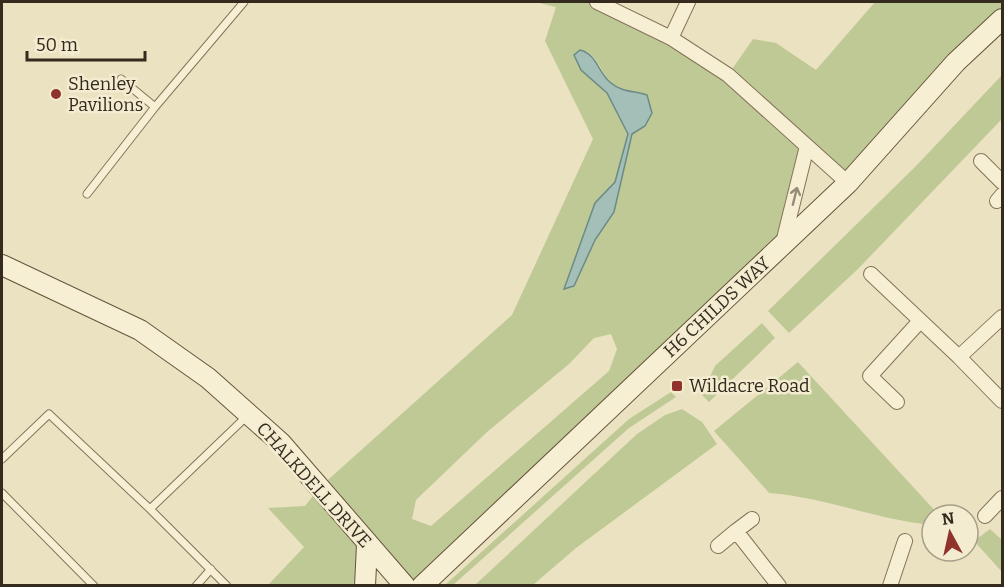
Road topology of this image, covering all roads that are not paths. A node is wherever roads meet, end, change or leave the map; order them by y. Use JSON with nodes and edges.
{"nodes":[{"id":1,"x":244,"y":2,"type":"edge"},
{"id":2,"x":597,"y":2,"type":"edge"},
{"id":3,"x":688,"y":2,"type":"edge"},
{"id":4,"x":1002,"y":19,"type":"edge"},
{"id":5,"x":671,"y":38,"type":"junction"},
{"id":6,"x":122,"y":79,"type":"dead end"},
{"id":7,"x":155,"y":107,"type":"junction"},
{"id":8,"x":807,"y":146,"type":"junction"},
{"id":9,"x":981,"y":161,"type":"dead end"},
{"id":10,"x":1002,"y":182,"type":"edge"},
{"id":11,"x":848,"y":183,"type":"junction"},
{"id":12,"x":87,"y":194,"type":"dead end"},
{"id":13,"x":783,"y":245,"type":"junction"},
{"id":14,"x":2,"y":265,"type":"edge"},
{"id":15,"x":871,"y":274,"type":"dead end"},
{"id":16,"x":1002,"y":317,"type":"edge"},
{"id":17,"x":920,"y":321,"type":"junction"},
{"id":18,"x":959,"y":357,"type":"junction"},
{"id":19,"x":1002,"y":401,"type":"edge"},
{"id":20,"x":897,"y":402,"type":"dead end"},
{"id":21,"x":249,"y":415,"type":"junction"},
{"id":22,"x":2,"y":459,"type":"edge"},
{"id":23,"x":2,"y":493,"type":"edge"},
{"id":24,"x":1002,"y":498,"type":"edge"},
{"id":25,"x":150,"y":509,"type":"junction"},
{"id":26,"x":985,"y":516,"type":"dead end"},
{"id":27,"x":752,"y":519,"type":"dead end"},
{"id":28,"x":736,"y":531,"type":"junction"},
{"id":29,"x":905,"y":541,"type":"dead end"},
{"id":30,"x":367,"y":545,"type":"junction"},
{"id":31,"x":718,"y":546,"type":"dead end"},
{"id":32,"x":211,"y":569,"type":"junction"},
{"id":33,"x":94,"y":585,"type":"edge"},
{"id":34,"x":196,"y":585,"type":"edge"},
{"id":35,"x":227,"y":585,"type":"edge"},
{"id":36,"x":365,"y":585,"type":"edge"},
{"id":37,"x":405,"y":585,"type":"edge"},
{"id":38,"x":422,"y":585,"type":"edge"},
{"id":39,"x":779,"y":585,"type":"edge"},
{"id":40,"x":890,"y":585,"type":"edge"}],
"edges":[{"from":1,"to":7,"type":"lane"},
{"from":2,"to":5,"type":"street"},
{"from":3,"to":5,"type":"street"},
{"from":4,"to":11,"type":"street","name":"H6 CHILDS WAY"},
{"from":5,"to":8,"type":"street"},
{"from":6,"to":7,"type":"lane"},
{"from":7,"to":12,"type":"lane"},
{"from":8,"to":11,"type":"street"},
{"from":13,"to":8,"type":"street","one_way":true},
{"from":9,"to":10,"type":"street"},
{"from":11,"to":13,"type":"street","name":"H6 CHILDS WAY"},
{"from":13,"to":38,"type":"street","name":"H6 CHILDS WAY"},
{"from":14,"to":21,"type":"street","name":"CHALKDELL DRIVE"},
{"from":15,"to":17,"type":"street"},
{"from":16,"to":18,"type":"street"},
{"from":17,"to":18,"type":"street"},
{"from":17,"to":20,"type":"street"},
{"from":18,"to":19,"type":"street"},
{"from":21,"to":25,"type":"lane"},
{"from":21,"to":30,"type":"street","name":"CHALKDELL DRIVE"},
{"from":22,"to":25,"type":"lane"},
{"from":23,"to":33,"type":"lane"},
{"from":24,"to":26,"type":"street"},
{"from":25,"to":32,"type":"lane"},
{"from":27,"to":28,"type":"street"},
{"from":28,"to":31,"type":"street"},
{"from":28,"to":39,"type":"street"},
{"from":29,"to":40,"type":"street"},
{"from":30,"to":36,"type":"street"},
{"from":30,"to":37,"type":"street","name":"CHALKDELL DRIVE"},
{"from":32,"to":34,"type":"lane"},
{"from":32,"to":35,"type":"lane"}]}
